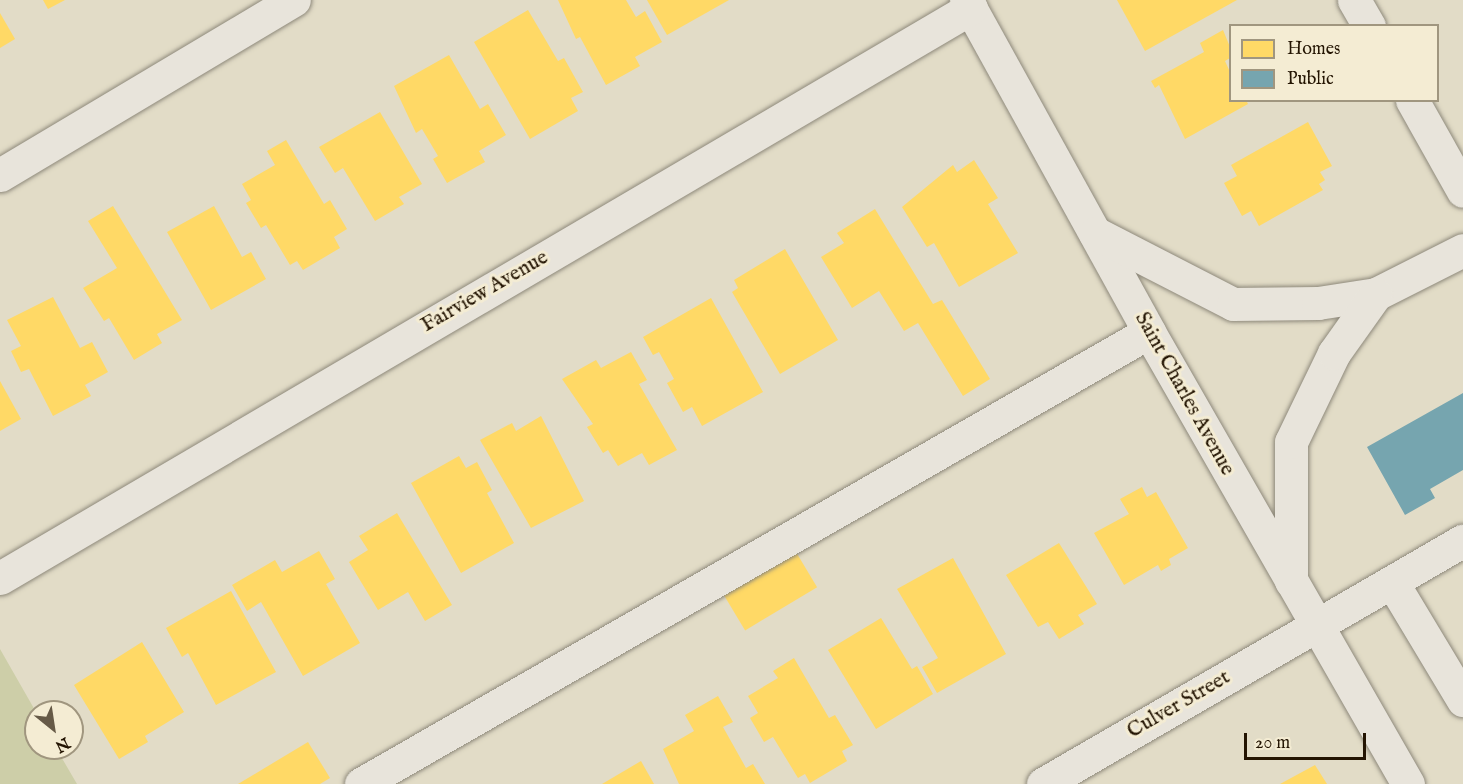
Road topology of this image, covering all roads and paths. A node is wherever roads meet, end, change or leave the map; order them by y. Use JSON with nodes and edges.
{"nodes":[{"id":1,"x":294,"y":0,"type":"edge"},
{"id":2,"x":1354,"y":0,"type":"edge"},
{"id":3,"x":969,"y":4,"type":"edge"},
{"id":4,"x":1368,"y":24,"type":"edge"},
{"id":5,"x":1413,"y":102,"type":"edge"},
{"id":6,"x":0,"y":175,"type":"edge"},
{"id":7,"x":1463,"y":191,"type":"edge"},
{"id":8,"x":1095,"y":233,"type":"junction"},
{"id":9,"x":1463,"y":250,"type":"edge"},
{"id":10,"x":1376,"y":294,"type":"junction"},
{"id":11,"x":1149,"y":332,"type":"junction"},
{"id":12,"x":1463,"y":541,"type":"edge"},
{"id":13,"x":0,"y":578,"type":"edge"},
{"id":14,"x":1392,"y":582,"type":"junction"},
{"id":15,"x":1291,"y":584,"type":"junction"},
{"id":16,"x":1315,"y":626,"type":"junction"},
{"id":17,"x":1463,"y":700,"type":"edge"},
{"id":18,"x":361,"y":784,"type":"edge"},
{"id":19,"x":1043,"y":784,"type":"edge"},
{"id":20,"x":1408,"y":784,"type":"edge"}],
"edges":[{"from":1,"to":6,"type":"street"},
{"from":2,"to":4,"type":"street"},
{"from":3,"to":8,"type":"street","name":"Saint Charles Avenue"},
{"from":3,"to":13,"type":"street","name":"Fairview Avenue"},
{"from":5,"to":7,"type":"street"},
{"from":8,"to":10,"type":"street"},
{"from":8,"to":11,"type":"street","name":"Saint Charles Avenue"},
{"from":9,"to":10,"type":"street"},
{"from":10,"to":15,"type":"street"},
{"from":11,"to":15,"type":"street","name":"Saint Charles Avenue"},
{"from":11,"to":18,"type":"street"},
{"from":12,"to":14,"type":"street","name":"Culver Street"},
{"from":14,"to":16,"type":"street","name":"Culver Street"},
{"from":14,"to":17,"type":"street"},
{"from":15,"to":16,"type":"street","name":"Saint Charles Avenue"},
{"from":16,"to":19,"type":"street","name":"Culver Street"},
{"from":16,"to":20,"type":"street","name":"Saint Charles Avenue"}]}
